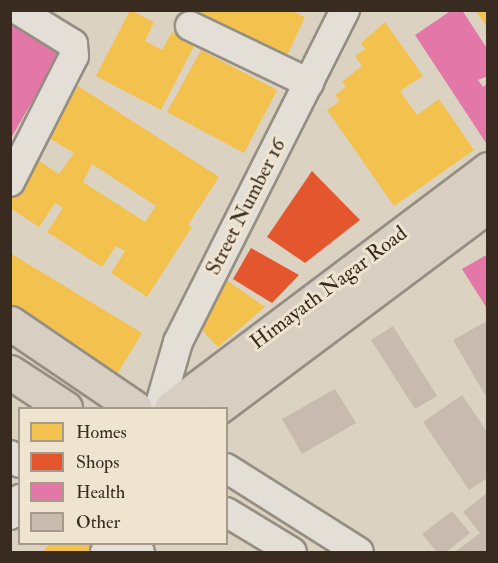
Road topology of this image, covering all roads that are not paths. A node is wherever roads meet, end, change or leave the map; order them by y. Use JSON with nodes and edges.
{"nodes":[{"id":1,"x":18,"y":10,"type":"edge"},
{"id":2,"x":338,"y":13,"type":"edge"},
{"id":3,"x":190,"y":26,"type":"dead end"},
{"id":4,"x":309,"y":83,"type":"junction"},
{"id":5,"x":488,"y":169,"type":"edge"},
{"id":6,"x":10,"y":182,"type":"edge"},
{"id":7,"x":488,"y":205,"type":"edge"},
{"id":8,"x":10,"y":323,"type":"edge"},
{"id":9,"x":10,"y":372,"type":"edge"},
{"id":10,"x":63,"y":407,"type":"edge"},
{"id":11,"x":134,"y":407,"type":"edge"},
{"id":12,"x":159,"y":407,"type":"edge"},
{"id":13,"x":172,"y":407,"type":"edge"},
{"id":14,"x":218,"y":407,"type":"edge"},
{"id":15,"x":228,"y":469,"type":"edge"},
{"id":16,"x":18,"y":502,"type":"edge"},
{"id":17,"x":228,"y":513,"type":"edge"},
{"id":18,"x":10,"y":515,"type":"edge"},
{"id":19,"x":292,"y":552,"type":"edge"},
{"id":20,"x":359,"y":552,"type":"edge"}],
"edges":[{"from":1,"to":6,"type":"street"},
{"from":2,"to":4,"type":"street","name":"Street Number 16"},
{"from":3,"to":4,"type":"street"},
{"from":4,"to":12,"type":"street","name":"Street Number 16"},
{"from":5,"to":13,"type":"main road","name":"Himayath Nagar Road"},
{"from":7,"to":14,"type":"main road","name":"Himayath Nagar Road"},
{"from":8,"to":11,"type":"main road"},
{"from":9,"to":10,"type":"main road"},
{"from":15,"to":20,"type":"street"},
{"from":16,"to":18,"type":"street"},
{"from":17,"to":19,"type":"street"}]}
